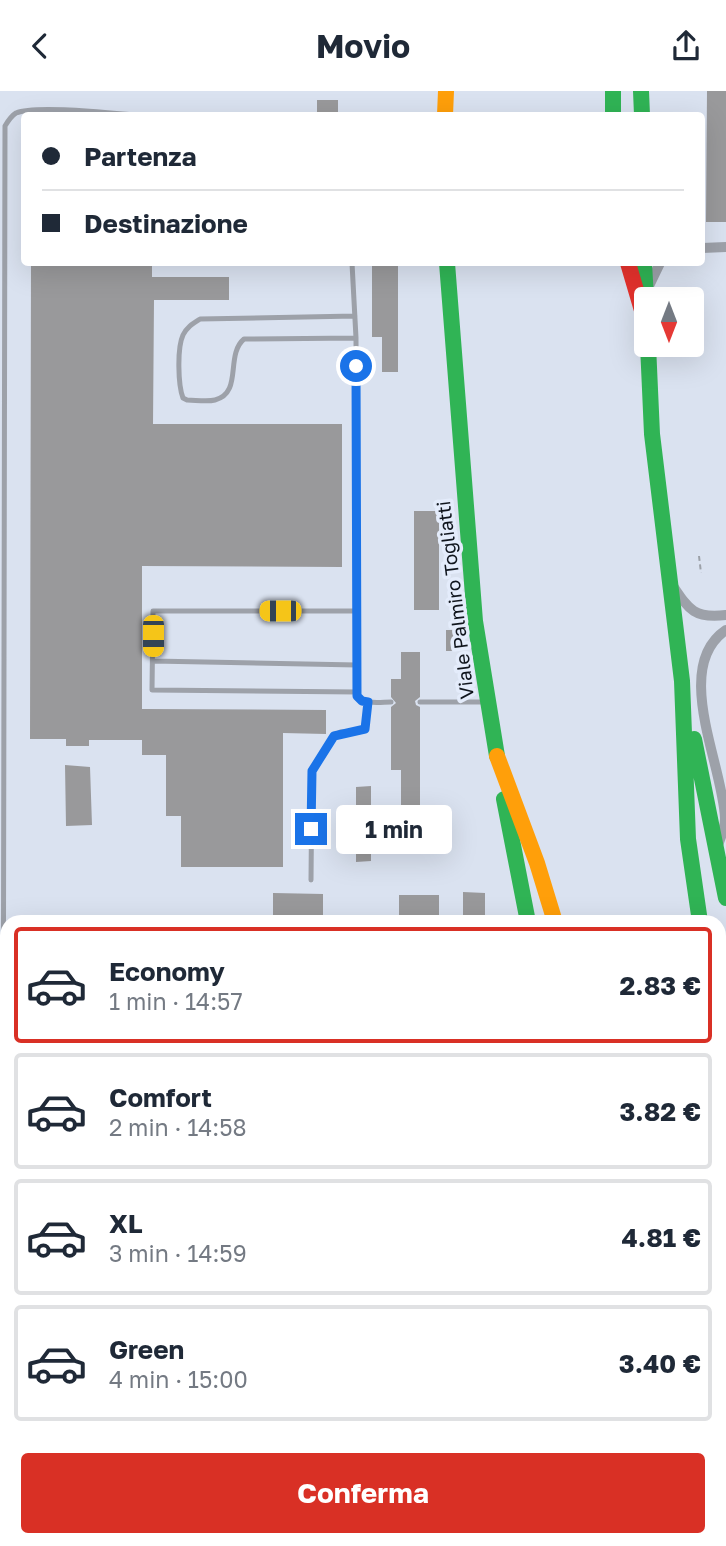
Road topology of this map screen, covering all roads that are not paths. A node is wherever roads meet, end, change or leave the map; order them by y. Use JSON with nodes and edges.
{"nodes":[{"id":1,"x":446,"y":91,"type":"edge"},
{"id":2,"x":613,"y":91,"type":"edge"},
{"id":3,"x":642,"y":91,"type":"edge"},
{"id":4,"x":25,"y":112,"type":"edge"},
{"id":5,"x":96,"y":112,"type":"edge"},
{"id":6,"x":445,"y":112,"type":"edge"},
{"id":7,"x":613,"y":112,"type":"edge"},
{"id":8,"x":642,"y":112,"type":"edge"},
{"id":9,"x":21,"y":113,"type":"edge"},
{"id":10,"x":726,"y":247,"type":"edge"},
{"id":11,"x":705,"y":248,"type":"edge"},
{"id":12,"x":352,"y":266,"type":"edge"},
{"id":13,"x":447,"y":266,"type":"edge"},
{"id":14,"x":629,"y":266,"type":"edge"},
{"id":15,"x":644,"y":266,"type":"edge"},
{"id":16,"x":659,"y":266,"type":"edge"},
{"id":17,"x":635,"y":287,"type":"edge"},
{"id":18,"x":645,"y":287,"type":"edge"},
{"id":19,"x":650,"y":287,"type":"edge"},
{"id":20,"x":355,"y":316,"type":"junction"},
{"id":21,"x":356,"y":338,"type":"junction"},
{"id":22,"x":649,"y":357,"type":"edge"},
{"id":23,"x":670,"y":582,"type":"junction"},
{"id":24,"x":356,"y":611,"type":"junction"},
{"id":25,"x":726,"y":615,"type":"edge"},
{"id":26,"x":726,"y":630,"type":"edge"},
{"id":27,"x":153,"y":661,"type":"junction"},
{"id":28,"x":357,"y":665,"type":"junction"},
{"id":29,"x":682,"y":681,"type":"junction"},
{"id":30,"x":357,"y":692,"type":"junction"},
{"id":31,"x":368,"y":702,"type":"junction"},
{"id":32,"x":391,"y":702,"type":"dead end"},
{"id":33,"x":420,"y":702,"type":"dead end"},
{"id":34,"x":487,"y":702,"type":"junction"},
{"id":35,"x":495,"y":751,"type":"junction"},
{"id":36,"x":716,"y":851,"type":"junction"},
{"id":37,"x":311,"y":880,"type":"dead end"},
{"id":38,"x":726,"y":898,"type":"edge"},
{"id":39,"x":4,"y":915,"type":"edge"},
{"id":40,"x":527,"y":915,"type":"edge"},
{"id":41,"x":553,"y":915,"type":"edge"},
{"id":42,"x":699,"y":915,"type":"edge"}],
"edges":[{"from":1,"to":6,"type":"main road"},
{"from":2,"to":7,"type":"main road"},
{"from":3,"to":8,"type":"main road"},
{"from":4,"to":5,"type":"lane"},
{"from":9,"to":39,"type":"lane"},
{"from":10,"to":11,"type":"street"},
{"from":12,"to":20,"type":"lane"},
{"from":13,"to":34,"type":"main road","name":"Viale Palmiro Togliatti"},
{"from":14,"to":17,"type":"main road"},
{"from":15,"to":18,"type":"main road"},
{"from":16,"to":19,"type":"street"},
{"from":20,"to":21,"type":"lane"},
{"from":20,"to":21,"type":"lane"},
{"from":21,"to":24,"type":"lane"},
{"from":22,"to":23,"type":"main road"},
{"from":23,"to":25,"type":"street"},
{"from":23,"to":29,"type":"main road"},
{"from":24,"to":27,"type":"lane"},
{"from":24,"to":28,"type":"lane"},
{"from":26,"to":36,"type":"street"},
{"from":27,"to":28,"type":"lane"},
{"from":27,"to":30,"type":"lane"},
{"from":28,"to":30,"type":"lane"},
{"from":29,"to":36,"type":"main road"},
{"from":29,"to":42,"type":"main road"},
{"from":30,"to":31,"type":"lane"},
{"from":31,"to":32,"type":"lane"},
{"from":31,"to":37,"type":"lane"},
{"from":33,"to":34,"type":"lane"},
{"from":34,"to":35,"type":"main road","name":"Viale Palmiro Togliatti"},
{"from":35,"to":40,"type":"main road"},
{"from":35,"to":41,"type":"main road","name":"Viale Palmiro Togliatti"},
{"from":36,"to":38,"type":"main road"}]}
